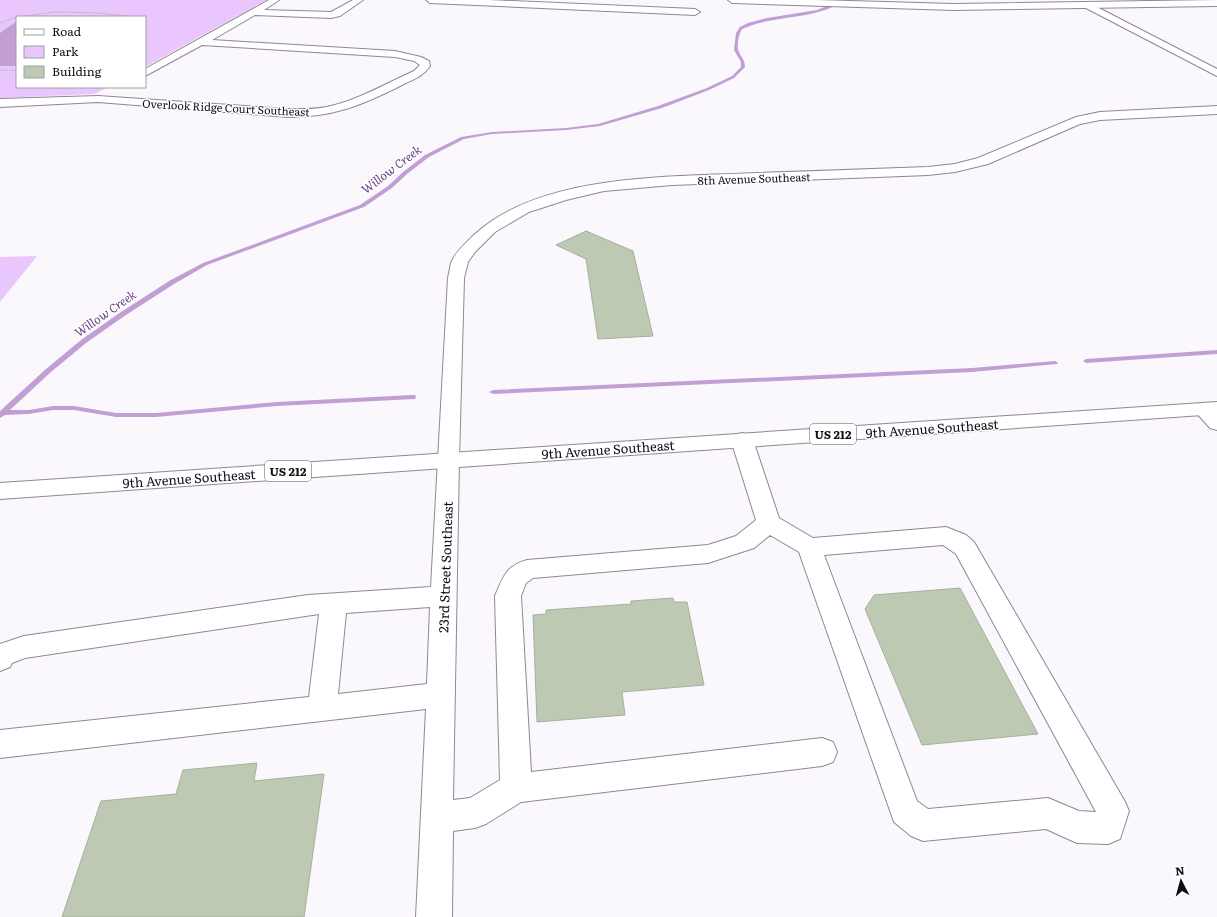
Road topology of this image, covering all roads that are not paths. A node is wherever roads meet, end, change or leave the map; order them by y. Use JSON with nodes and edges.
{"nodes":[{"id":1,"x":275,"y":0,"type":"edge"},
{"id":2,"x":359,"y":0,"type":"edge"},
{"id":3,"x":430,"y":0,"type":"edge"},
{"id":4,"x":732,"y":0,"type":"edge"},
{"id":5,"x":750,"y":0,"type":"edge"},
{"id":6,"x":1217,"y":2,"type":"edge"},
{"id":7,"x":1088,"y":6,"type":"junction"},
{"id":8,"x":254,"y":12,"type":"junction"},
{"id":9,"x":695,"y":12,"type":"dead end"},
{"id":10,"x":200,"y":42,"type":"junction"},
{"id":11,"x":146,"y":72,"type":"edge"},
{"id":12,"x":1217,"y":73,"type":"edge"},
{"id":13,"x":115,"y":90,"type":"dead end"},
{"id":14,"x":98,"y":99,"type":"junction"},
{"id":15,"x":0,"y":103,"type":"edge"},
{"id":16,"x":1217,"y":110,"type":"edge"},
{"id":17,"x":490,"y":230,"type":"joint"},
{"id":18,"x":1212,"y":413,"type":"edge"},
{"id":19,"x":742,"y":440,"type":"junction"},
{"id":20,"x":448,"y":460,"type":"junction"},
{"id":21,"x":0,"y":490,"type":"edge"},
{"id":22,"x":769,"y":523,"type":"junction"},
{"id":23,"x":809,"y":547,"type":"junction"},
{"id":24,"x":444,"y":596,"type":"junction"},
{"id":25,"x":334,"y":603,"type":"junction"},
{"id":26,"x":0,"y":659,"type":"edge"},
{"id":27,"x":441,"y":695,"type":"junction"},
{"id":28,"x":322,"y":708,"type":"junction"},
{"id":29,"x":0,"y":744,"type":"edge"},
{"id":30,"x":822,"y":752,"type":"dead end"},
{"id":31,"x":516,"y":788,"type":"junction"},
{"id":32,"x":437,"y":818,"type":"junction"},
{"id":33,"x":434,"y":917,"type":"edge"}],
"edges":[{"from":1,"to":8,"type":"street"},
{"from":2,"to":8,"type":"street"},
{"from":3,"to":9,"type":"street"},
{"from":4,"to":5,"type":"street"},
{"from":5,"to":7,"type":"street"},
{"from":6,"to":7,"type":"street"},
{"from":7,"to":12,"type":"street"},
{"from":8,"to":10,"type":"street"},
{"from":10,"to":11,"type":"street"},
{"from":10,"to":14,"type":"street","name":"Overlook Ridge Court Southeast"},
{"from":13,"to":14,"type":"street"},
{"from":14,"to":15,"type":"street"},
{"from":16,"to":17,"type":"street","name":"8th Avenue Southeast"},
{"from":17,"to":20,"type":"street","name":"23rd Street Southeast"},
{"from":18,"to":19,"type":"street","name":"9th Avenue Southeast","number":"US 212"},
{"from":19,"to":20,"type":"street","name":"9th Avenue Southeast","number":"US 212"},
{"from":19,"to":22,"type":"street"},
{"from":20,"to":21,"type":"street","name":"9th Avenue Southeast","number":"US 212"},
{"from":20,"to":24,"type":"street","name":"23rd Street Southeast"},
{"from":22,"to":23,"type":"street"},
{"from":22,"to":31,"type":"street"},
{"from":23,"to":23,"type":"street"},
{"from":24,"to":25,"type":"street"},
{"from":24,"to":27,"type":"street","name":"23rd Street Southeast"},
{"from":25,"to":26,"type":"street"},
{"from":25,"to":28,"type":"street"},
{"from":27,"to":28,"type":"street"},
{"from":27,"to":32,"type":"street","name":"23rd Street Southeast"},
{"from":28,"to":29,"type":"street"},
{"from":30,"to":31,"type":"street"},
{"from":31,"to":32,"type":"street"},
{"from":32,"to":33,"type":"street","name":"23rd Street Southeast"}]}
